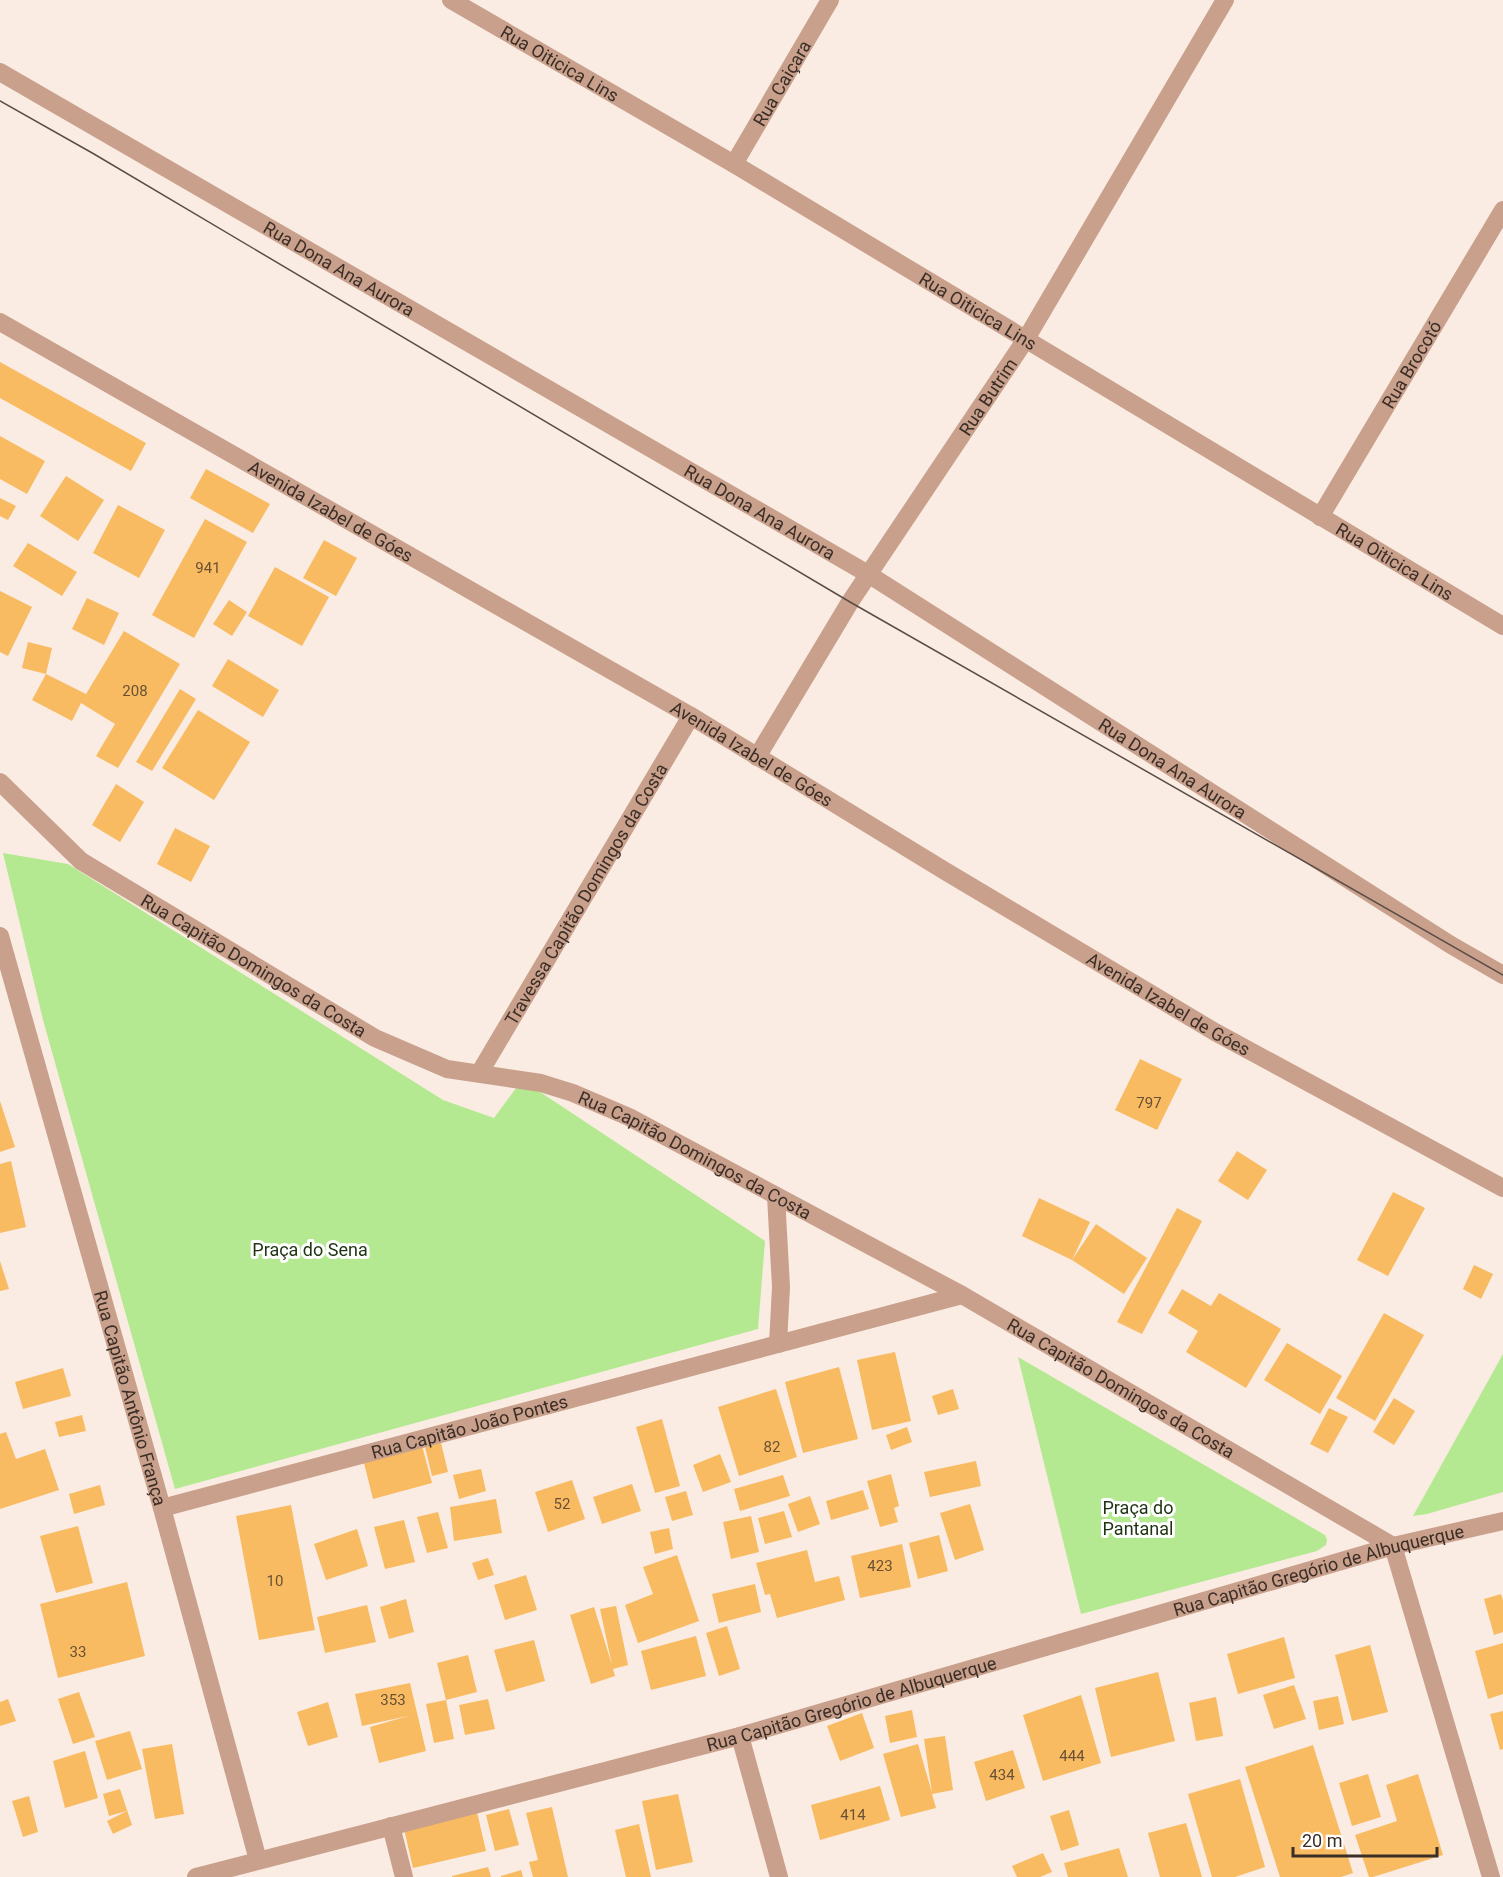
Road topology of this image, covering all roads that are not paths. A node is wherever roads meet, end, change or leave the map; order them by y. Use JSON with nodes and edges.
{"nodes":[{"id":1,"x":451,"y":0,"type":"edge"},
{"id":2,"x":830,"y":0,"type":"edge"},
{"id":3,"x":1225,"y":0,"type":"edge"},
{"id":4,"x":0,"y":72,"type":"edge"},
{"id":5,"x":734,"y":164,"type":"junction"},
{"id":6,"x":1503,"y":210,"type":"edge"},
{"id":7,"x":0,"y":322,"type":"edge"},
{"id":8,"x":1026,"y":339,"type":"junction"},
{"id":9,"x":1320,"y":517,"type":"junction"},
{"id":10,"x":868,"y":574,"type":"junction"},
{"id":11,"x":1503,"y":626,"type":"edge"},
{"id":12,"x":691,"y":716,"type":"junction"},
{"id":13,"x":757,"y":757,"type":"junction"},
{"id":14,"x":0,"y":782,"type":"edge"},
{"id":15,"x":0,"y":936,"type":"edge"},
{"id":16,"x":1503,"y":975,"type":"edge"},
{"id":17,"x":480,"y":1072,"type":"junction"},
{"id":18,"x":1503,"y":1188,"type":"edge"},
{"id":19,"x":776,"y":1196,"type":"junction"},
{"id":20,"x":962,"y":1295,"type":"junction"},
{"id":21,"x":778,"y":1344,"type":"junction"},
{"id":22,"x":162,"y":1508,"type":"junction"},
{"id":23,"x":1503,"y":1521,"type":"edge"},
{"id":24,"x":1393,"y":1546,"type":"junction"},
{"id":25,"x":740,"y":1736,"type":"junction"},
{"id":26,"x":391,"y":1826,"type":"junction"},
{"id":27,"x":258,"y":1860,"type":"junction"},
{"id":28,"x":196,"y":1877,"type":"edge"},
{"id":29,"x":404,"y":1877,"type":"edge"},
{"id":30,"x":779,"y":1877,"type":"edge"},
{"id":31,"x":1491,"y":1877,"type":"edge"}],
"edges":[{"from":1,"to":5,"type":"street","name":"Rua Oiticica Lins"},
{"from":2,"to":5,"type":"street","name":"Rua Caiçara"},
{"from":3,"to":8,"type":"street","name":"Rua Butrim"},
{"from":4,"to":10,"type":"street","name":"Rua Dona Ana Aurora"},
{"from":5,"to":8,"type":"street","name":"Rua Oiticica Lins"},
{"from":6,"to":9,"type":"street","name":"Rua Brocotó"},
{"from":7,"to":12,"type":"street","name":"Avenida Izabel de Góes"},
{"from":8,"to":9,"type":"street","name":"Rua Oiticica Lins"},
{"from":8,"to":10,"type":"street","name":"Rua Butrim"},
{"from":9,"to":11,"type":"street","name":"Rua Oiticica Lins"},
{"from":10,"to":13,"type":"street","name":"Rua Butrim"},
{"from":10,"to":16,"type":"street","name":"Rua Dona Ana Aurora"},
{"from":12,"to":13,"type":"street","name":"Avenida Izabel de Góes"},
{"from":12,"to":17,"type":"street","name":"Travessa Capitão Domingos da Costa"},
{"from":13,"to":18,"type":"street","name":"Avenida Izabel de Góes"},
{"from":14,"to":17,"type":"street","name":"Rua Capitão Domingos da Costa"},
{"from":15,"to":22,"type":"street","name":"Rua Capitão Antônio França"},
{"from":17,"to":19,"type":"street","name":"Rua Capitão Domingos da Costa"},
{"from":19,"to":20,"type":"street","name":"Rua Capitão Domingos da Costa"},
{"from":19,"to":21,"type":"street"},
{"from":20,"to":21,"type":"street","name":"Rua Capitão João Pontes"},
{"from":20,"to":24,"type":"street","name":"Rua Capitão Domingos da Costa"},
{"from":21,"to":22,"type":"street","name":"Rua Capitão João Pontes"},
{"from":22,"to":27,"type":"street","name":"Rua Capitão Antônio França"},
{"from":23,"to":24,"type":"street","name":"Rua Capitão Gregório de Albuquerque"},
{"from":24,"to":25,"type":"street","name":"Rua Capitão Gregório de Albuquerque"},
{"from":24,"to":31,"type":"street"},
{"from":25,"to":26,"type":"street","name":"Rua Capitão Gregório de Albuquerque"},
{"from":25,"to":30,"type":"street"},
{"from":26,"to":27,"type":"street","name":"Rua Capitão Gregório de Albuquerque"},
{"from":26,"to":29,"type":"street"},
{"from":27,"to":28,"type":"street","name":"Rua Capitão Gregório de Albuquerque"}]}
